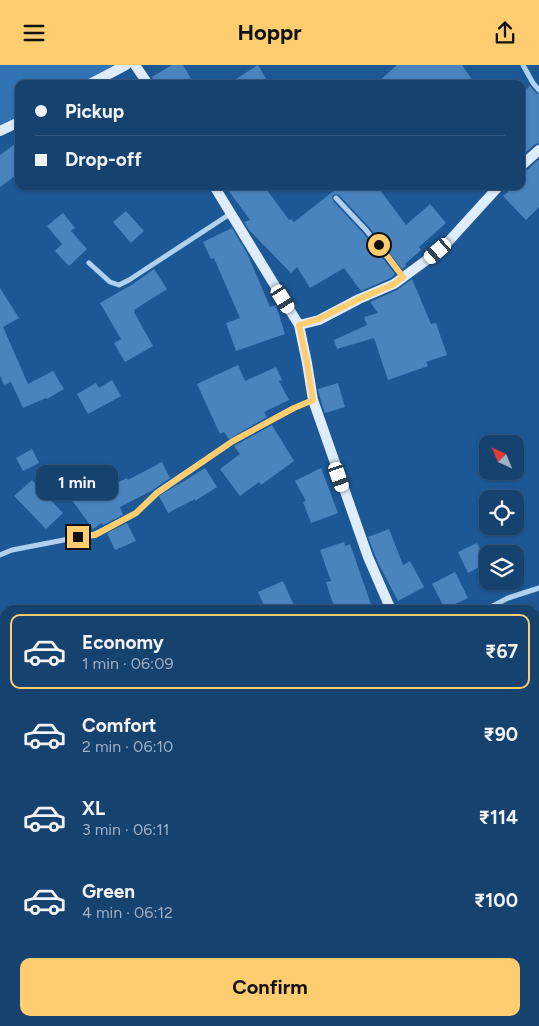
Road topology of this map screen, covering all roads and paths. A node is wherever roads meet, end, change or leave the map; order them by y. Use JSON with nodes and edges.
{"nodes":[{"id":1,"x":126,"y":65,"type":"edge"},
{"id":2,"x":135,"y":65,"type":"edge"},
{"id":3,"x":523,"y":65,"type":"edge"},
{"id":4,"x":98,"y":80,"type":"edge"},
{"id":5,"x":145,"y":80,"type":"edge"},
{"id":6,"x":539,"y":90,"type":"edge"},
{"id":7,"x":15,"y":123,"type":"edge"},
{"id":8,"x":0,"y":131,"type":"edge"},
{"id":9,"x":539,"y":149,"type":"edge"},
{"id":10,"x":525,"y":162,"type":"edge"},
{"id":11,"x":216,"y":190,"type":"edge"},
{"id":12,"x":495,"y":190,"type":"edge"},
{"id":13,"x":336,"y":198,"type":"dead end"},
{"id":14,"x":230,"y":214,"type":"junction"},
{"id":15,"x":89,"y":263,"type":"dead end"},
{"id":16,"x":403,"y":277,"type":"junction"},
{"id":17,"x":299,"y":325,"type":"junction"},
{"id":18,"x":313,"y":400,"type":"junction"},
{"id":19,"x":0,"y":555,"type":"edge"},
{"id":20,"x":539,"y":588,"type":"edge"},
{"id":21,"x":389,"y":605,"type":"edge"},
{"id":22,"x":494,"y":605,"type":"edge"}],
"edges":[{"from":1,"to":4,"type":"street"},
{"from":2,"to":5,"type":"street"},
{"from":3,"to":6,"type":"street"},
{"from":7,"to":8,"type":"street"},
{"from":9,"to":10,"type":"street"},
{"from":11,"to":14,"type":"street"},
{"from":12,"to":16,"type":"street"},
{"from":13,"to":16,"type":"street"},
{"from":14,"to":15,"type":"street"},
{"from":14,"to":17,"type":"street"},
{"from":16,"to":17,"type":"street"},
{"from":17,"to":18,"type":"street"},
{"from":18,"to":19,"type":"street"},
{"from":18,"to":21,"type":"street"},
{"from":20,"to":22,"type":"street"}]}
